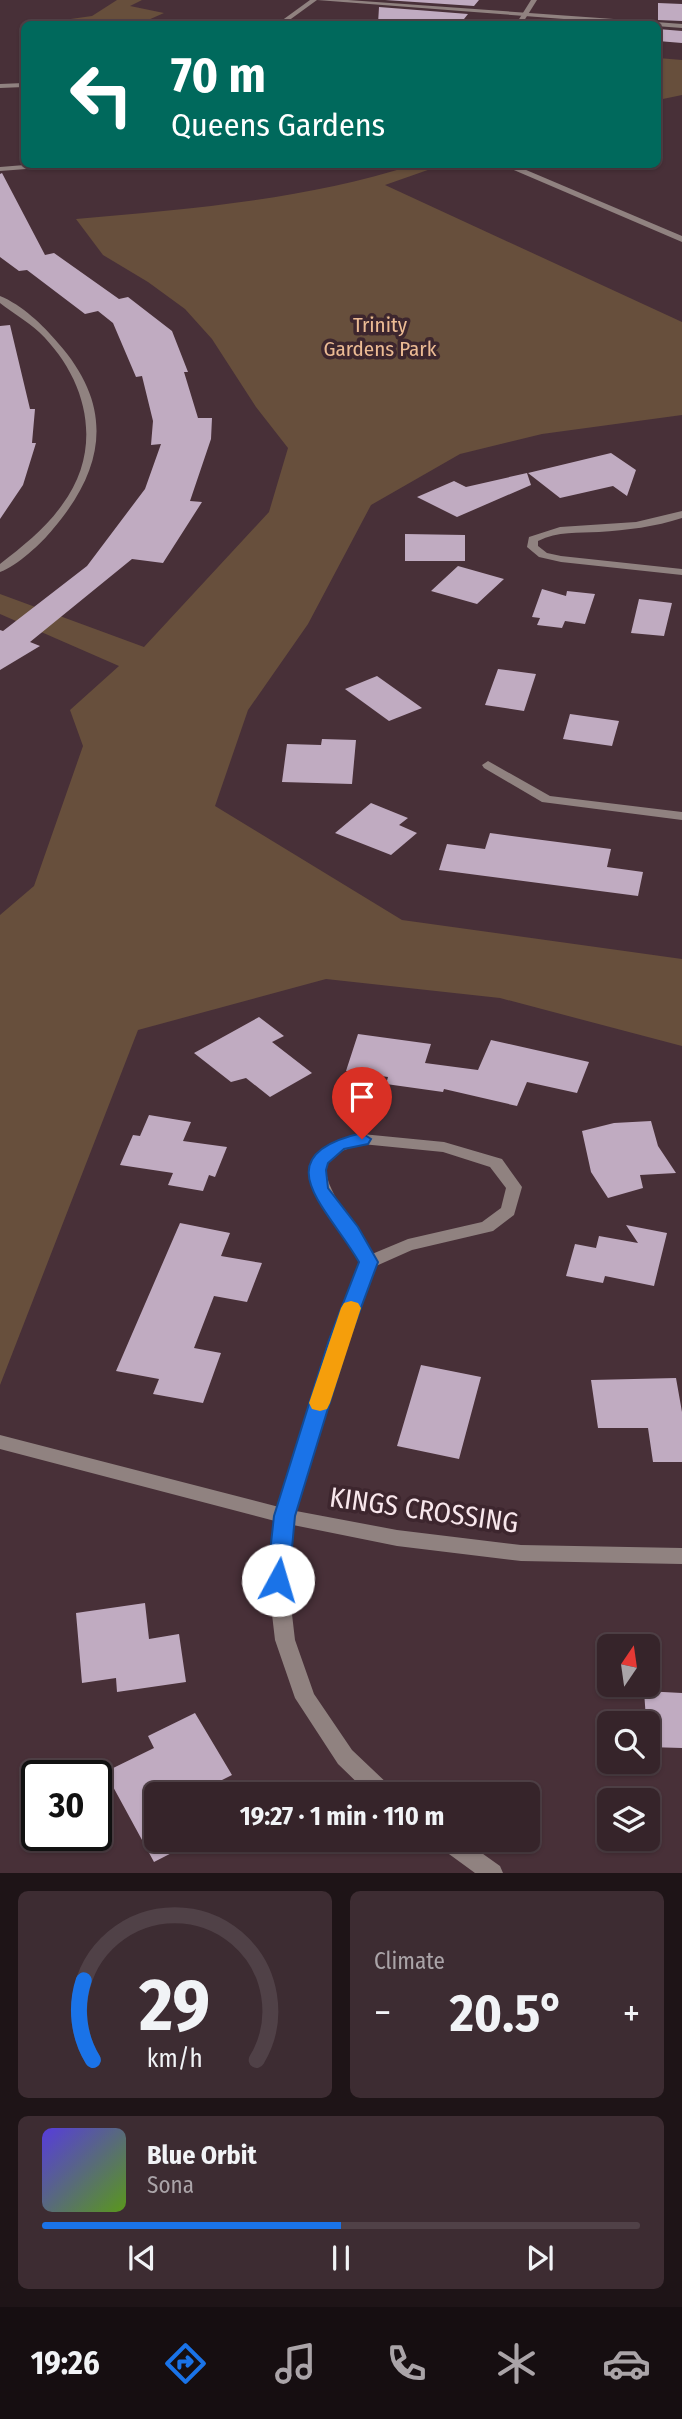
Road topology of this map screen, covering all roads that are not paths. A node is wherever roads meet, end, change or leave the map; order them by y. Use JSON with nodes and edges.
{"nodes":[{"id":1,"x":314,"y":0,"type":"edge"},
{"id":2,"x":320,"y":0,"type":"edge"},
{"id":3,"x":534,"y":0,"type":"edge"},
{"id":4,"x":525,"y":15,"type":"junction"},
{"id":5,"x":284,"y":21,"type":"edge"},
{"id":6,"x":521,"y":21,"type":"edge"},
{"id":7,"x":604,"y":21,"type":"edge"},
{"id":8,"x":661,"y":25,"type":"edge"},
{"id":9,"x":682,"y":26,"type":"edge"},
{"id":10,"x":21,"y":85,"type":"edge"},
{"id":11,"x":0,"y":86,"type":"edge"},
{"id":12,"x":21,"y":168,"type":"edge"},
{"id":13,"x":513,"y":168,"type":"edge"},
{"id":14,"x":0,"y":169,"type":"edge"},
{"id":15,"x":682,"y":239,"type":"edge"},
{"id":16,"x":0,"y":299,"type":"edge"},
{"id":17,"x":681,"y":516,"type":"edge"},
{"id":18,"x":0,"y":569,"type":"edge"},
{"id":19,"x":682,"y":572,"type":"edge"},
{"id":20,"x":488,"y":765,"type":"dead end"},
{"id":21,"x":682,"y":816,"type":"edge"},
{"id":22,"x":369,"y":1262,"type":"junction"},
{"id":23,"x":0,"y":1442,"type":"edge"},
{"id":24,"x":285,"y":1516,"type":"junction"},
{"id":25,"x":682,"y":1556,"type":"edge"},
{"id":26,"x":371,"y":1782,"type":"edge"},
{"id":27,"x":462,"y":1852,"type":"edge"},
{"id":28,"x":492,"y":1873,"type":"edge"}],
"edges":[{"from":1,"to":5,"type":"street"},
{"from":2,"to":4,"type":"street"},
{"from":3,"to":4,"type":"street"},
{"from":4,"to":6,"type":"street"},
{"from":4,"to":7,"type":"street"},
{"from":8,"to":9,"type":"street"},
{"from":10,"to":11,"type":"street"},
{"from":12,"to":14,"type":"street"},
{"from":13,"to":15,"type":"street"},
{"from":16,"to":18,"type":"street"},
{"from":17,"to":19,"type":"street"},
{"from":20,"to":21,"type":"street"},
{"from":22,"to":22,"type":"street"},
{"from":22,"to":24,"type":"street"},
{"from":23,"to":24,"type":"street","name":"KINGS CROSSING"},
{"from":24,"to":25,"type":"street","name":"KINGS CROSSING"},
{"from":24,"to":26,"type":"street"},
{"from":27,"to":28,"type":"street"}]}
